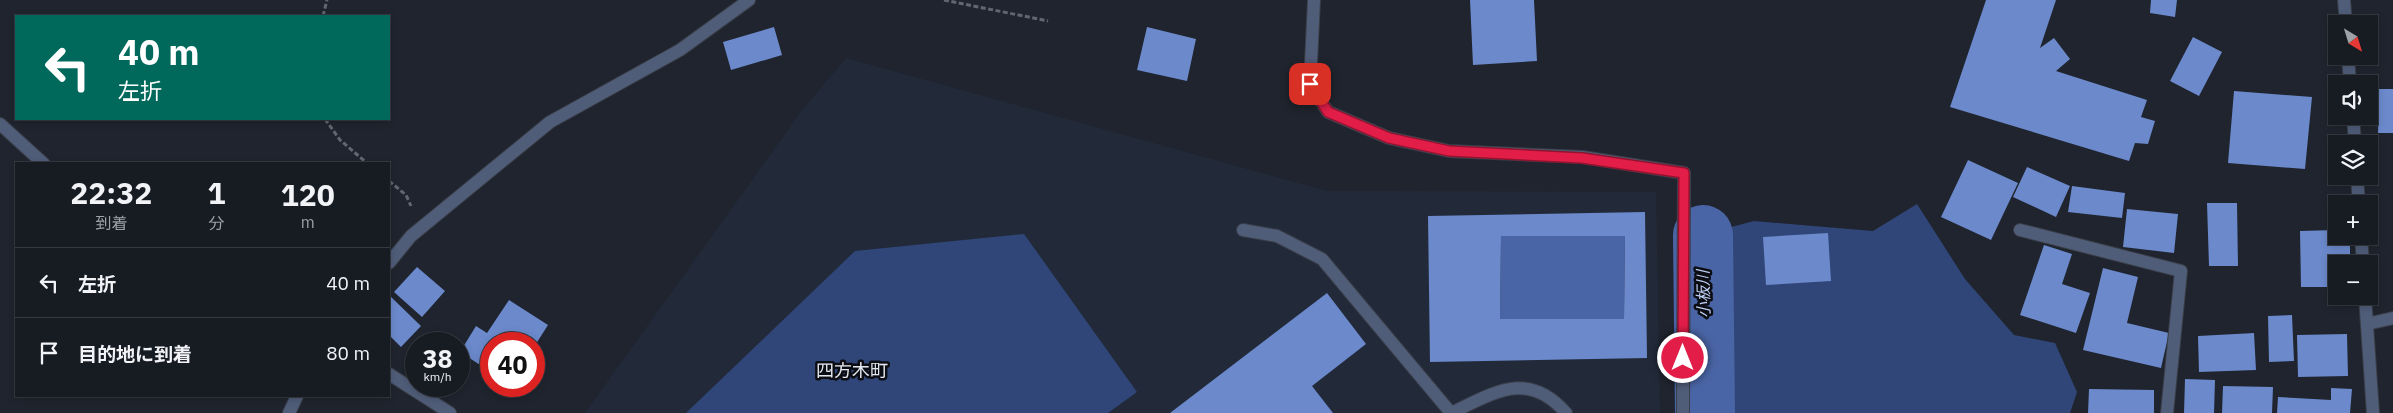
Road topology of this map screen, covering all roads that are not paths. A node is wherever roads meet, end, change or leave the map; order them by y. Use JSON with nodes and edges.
{"nodes":[{"id":1,"x":749,"y":0,"type":"edge"},
{"id":2,"x":1314,"y":0,"type":"edge"},
{"id":3,"x":2344,"y":0,"type":"edge"},
{"id":4,"x":2345,"y":15,"type":"edge"},
{"id":5,"x":0,"y":124,"type":"edge"},
{"id":6,"x":42,"y":162,"type":"edge"},
{"id":7,"x":1243,"y":230,"type":"dead end"},
{"id":8,"x":2020,"y":230,"type":"dead end"},
{"id":9,"x":390,"y":262,"type":"edge"},
{"id":10,"x":2366,"y":305,"type":"edge"},
{"id":11,"x":2393,"y":318,"type":"edge"},
{"id":12,"x":2367,"y":324,"type":"junction"},
{"id":13,"x":390,"y":375,"type":"edge"},
{"id":14,"x":297,"y":397,"type":"edge"},
{"id":15,"x":289,"y":413,"type":"edge"},
{"id":16,"x":450,"y":413,"type":"edge"},
{"id":17,"x":1451,"y":413,"type":"edge"},
{"id":18,"x":1566,"y":413,"type":"edge"},
{"id":19,"x":1683,"y":413,"type":"edge"},
{"id":20,"x":2167,"y":413,"type":"edge"},
{"id":21,"x":2373,"y":413,"type":"edge"}],
"edges":[{"from":1,"to":9,"type":"street"},
{"from":2,"to":19,"type":"street"},
{"from":3,"to":4,"type":"street"},
{"from":5,"to":6,"type":"street"},
{"from":7,"to":17,"type":"street"},
{"from":8,"to":20,"type":"street"},
{"from":10,"to":12,"type":"street"},
{"from":11,"to":12,"type":"street"},
{"from":12,"to":21,"type":"street"},
{"from":13,"to":16,"type":"street"},
{"from":14,"to":15,"type":"street"},
{"from":17,"to":18,"type":"street"}]}
